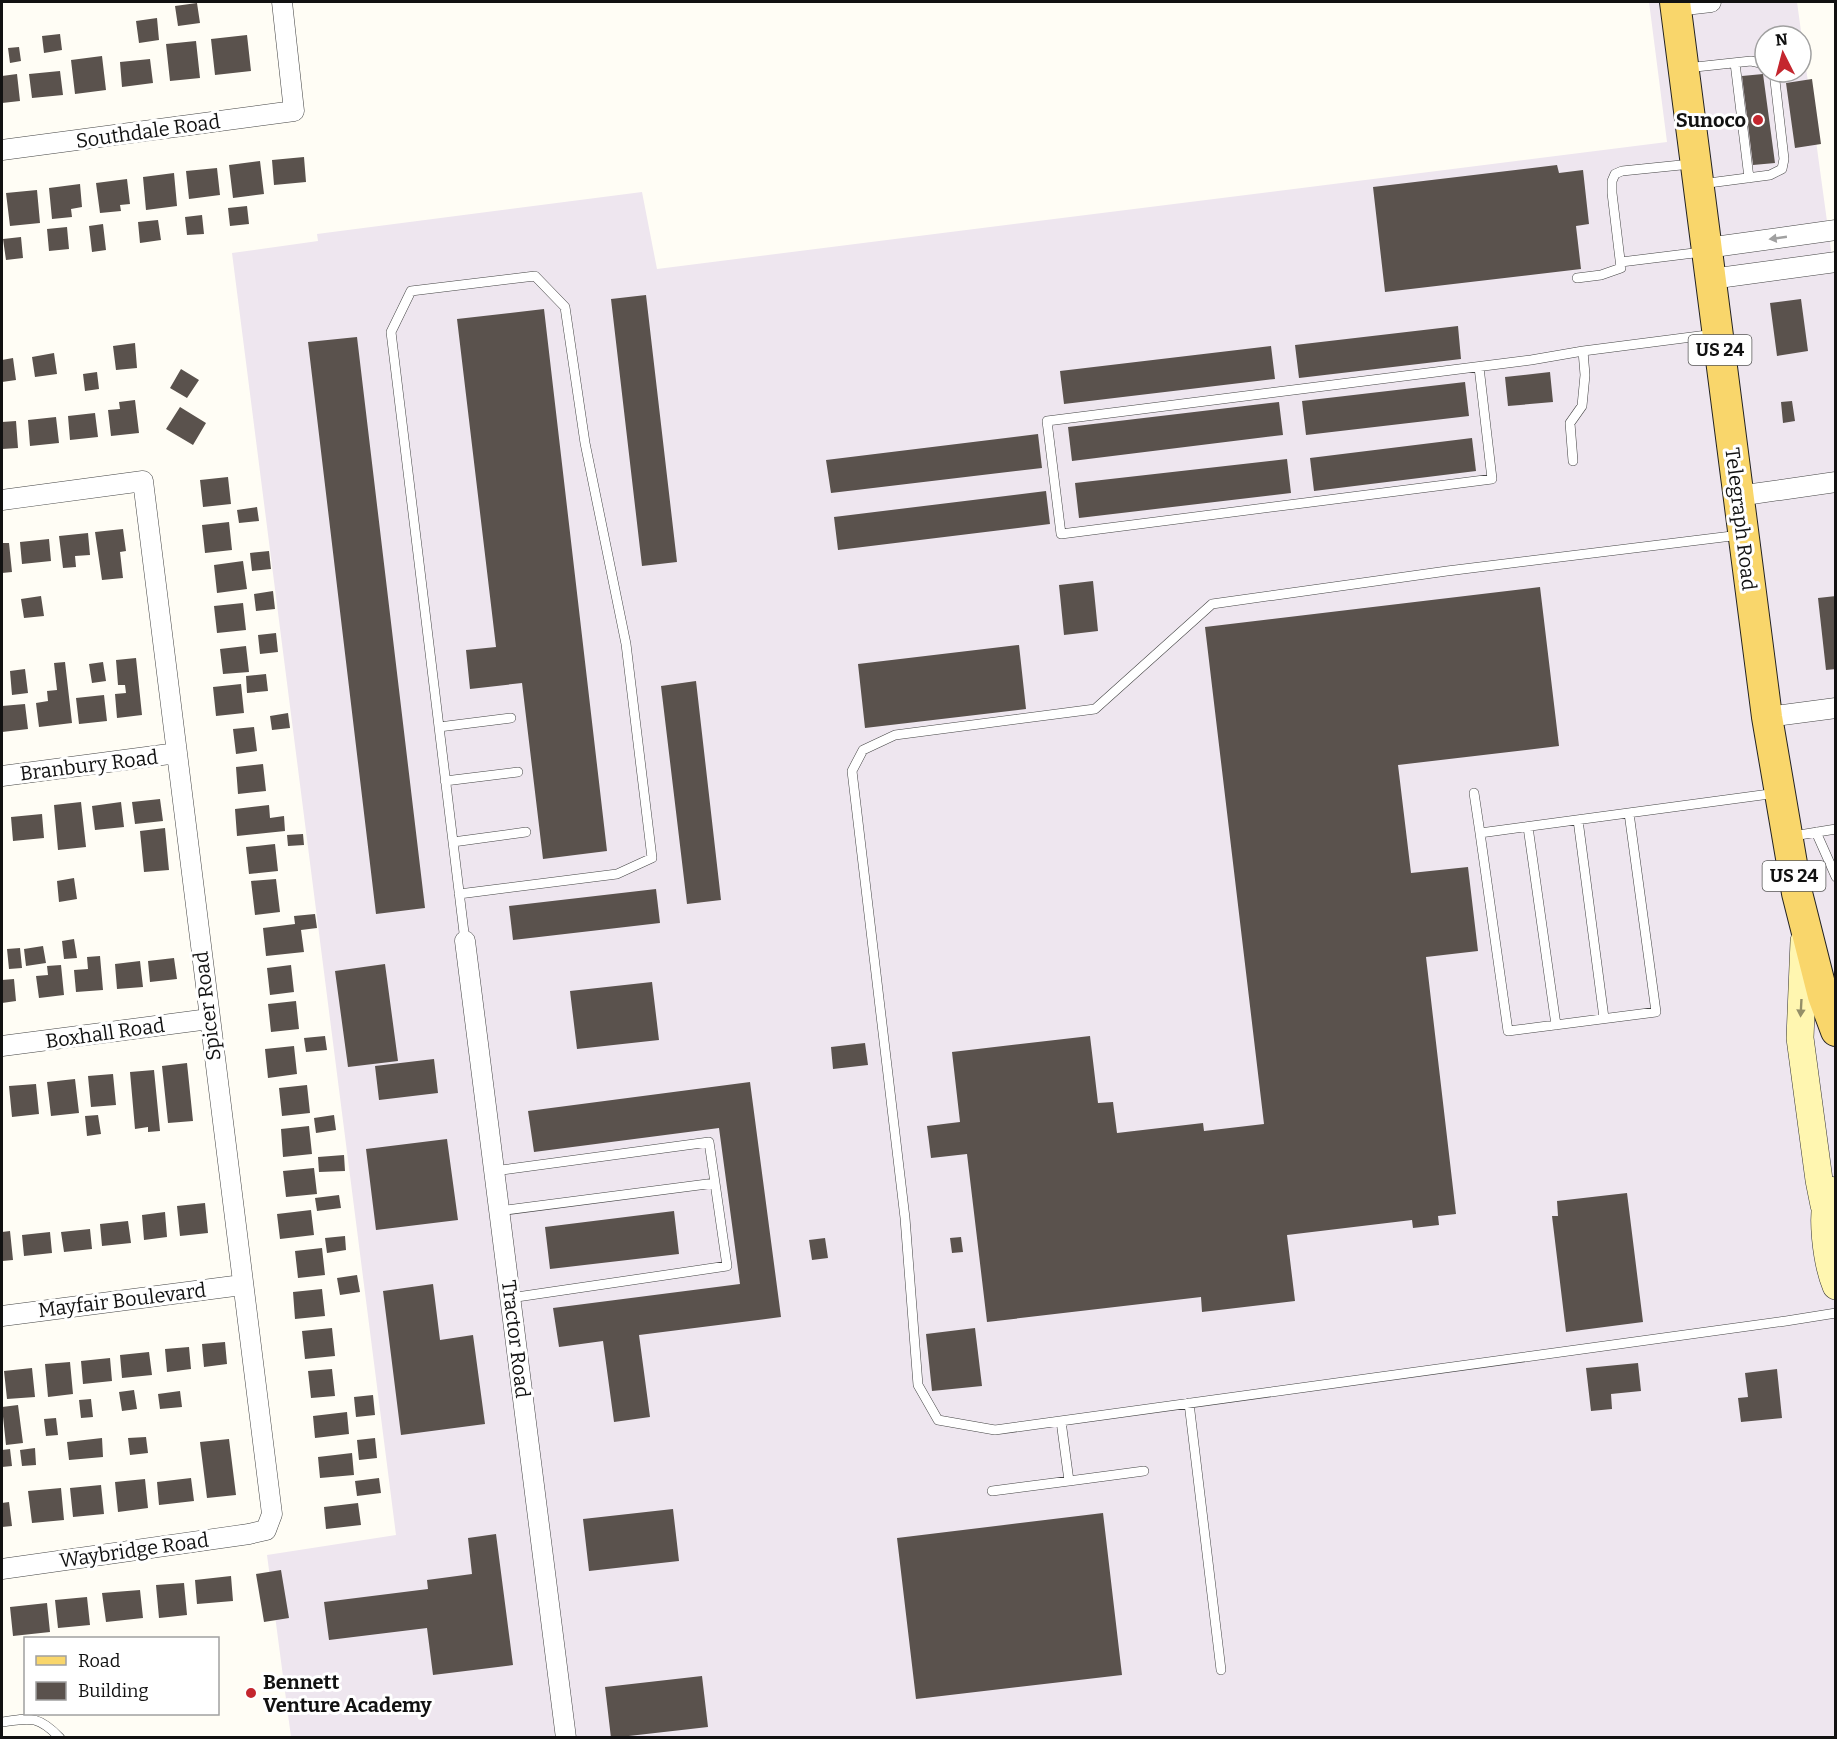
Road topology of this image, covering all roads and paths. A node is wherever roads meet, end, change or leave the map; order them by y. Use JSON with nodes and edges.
{"nodes":[{"id":1,"x":282,"y":2,"type":"edge"},
{"id":2,"x":1711,"y":2,"type":"edge"},
{"id":3,"x":1676,"y":4,"type":"edge"},
{"id":4,"x":1753,"y":61,"type":"edge"},
{"id":5,"x":1735,"y":63,"type":"junction"},
{"id":6,"x":1684,"y":68,"type":"junction"},
{"id":7,"x":1775,"y":84,"type":"edge"},
{"id":8,"x":2,"y":150,"type":"edge"},
{"id":9,"x":1697,"y":174,"type":"junction"},
{"id":10,"x":1749,"y":178,"type":"junction"},
{"id":11,"x":1836,"y":230,"type":"edge"},
{"id":12,"x":1708,"y":259,"type":"junction"},
{"id":13,"x":1622,"y":262,"type":"junction"},
{"id":14,"x":1836,"y":262,"type":"edge"},
{"id":15,"x":1577,"y":278,"type":"dead end"},
{"id":16,"x":1718,"y":334,"type":"junction"},
{"id":17,"x":1583,"y":351,"type":"junction"},
{"id":18,"x":1479,"y":367,"type":"junction"},
{"id":19,"x":1573,"y":460,"type":"dead end"},
{"id":20,"x":1836,"y":482,"type":"edge"},
{"id":21,"x":1738,"y":496,"type":"junction"},
{"id":22,"x":2,"y":500,"type":"edge"},
{"id":23,"x":1743,"y":535,"type":"junction"},
{"id":24,"x":1836,"y":708,"type":"edge"},
{"id":25,"x":1767,"y":717,"type":"junction"},
{"id":26,"x":511,"y":718,"type":"dead end"},
{"id":27,"x":439,"y":727,"type":"junction"},
{"id":28,"x":177,"y":753,"type":"junction"},
{"id":29,"x":518,"y":772,"type":"dead end"},
{"id":30,"x":2,"y":776,"type":"edge"},
{"id":31,"x":445,"y":781,"type":"junction"},
{"id":32,"x":1780,"y":792,"type":"junction"},
{"id":33,"x":1474,"y":793,"type":"dead end"},
{"id":34,"x":1629,"y":813,"type":"junction"},
{"id":35,"x":1578,"y":820,"type":"junction"},
{"id":36,"x":1528,"y":827,"type":"junction"},
{"id":37,"x":1836,"y":829,"type":"edge"},
{"id":38,"x":526,"y":832,"type":"dead end"},
{"id":39,"x":1480,"y":833,"type":"junction"},
{"id":40,"x":1802,"y":835,"type":"junction"},
{"id":41,"x":453,"y":842,"type":"junction"},
{"id":42,"x":1836,"y":877,"type":"edge"},
{"id":43,"x":459,"y":894,"type":"junction"},
{"id":44,"x":1805,"y":928,"type":"junction"},
{"id":45,"x":465,"y":941,"type":"joint"},
{"id":46,"x":1829,"y":994,"type":"edge"},
{"id":47,"x":1604,"y":1018,"type":"junction"},
{"id":48,"x":209,"y":1019,"type":"junction"},
{"id":49,"x":1556,"y":1024,"type":"junction"},
{"id":50,"x":1836,"y":1030,"type":"edge"},
{"id":51,"x":2,"y":1046,"type":"edge"},
{"id":52,"x":494,"y":1171,"type":"junction"},
{"id":53,"x":715,"y":1183,"type":"junction"},
{"id":54,"x":1830,"y":1193,"type":"edge"},
{"id":55,"x":499,"y":1211,"type":"junction"},
{"id":56,"x":242,"y":1285,"type":"junction"},
{"id":57,"x":1836,"y":1286,"type":"edge"},
{"id":58,"x":510,"y":1298,"type":"junction"},
{"id":59,"x":1836,"y":1313,"type":"edge"},
{"id":60,"x":2,"y":1316,"type":"edge"},
{"id":61,"x":1189,"y":1403,"type":"junction"},
{"id":62,"x":1061,"y":1421,"type":"junction"},
{"id":63,"x":1144,"y":1471,"type":"dead end"},
{"id":64,"x":1069,"y":1481,"type":"junction"},
{"id":65,"x":992,"y":1491,"type":"dead end"},
{"id":66,"x":266,"y":1530,"type":"joint"},
{"id":67,"x":2,"y":1569,"type":"edge"},
{"id":68,"x":1221,"y":1670,"type":"dead end"},
{"id":69,"x":2,"y":1722,"type":"edge"},
{"id":70,"x":60,"y":1737,"type":"edge"},
{"id":71,"x":566,"y":1737,"type":"edge"}],
"edges":[{"from":1,"to":8,"type":"street","name":"Southdale Road"},
{"from":2,"to":3,"type":"street"},
{"from":3,"to":6,"type":"main road","name":"Telegraph Road","number":"US 24"},
{"from":4,"to":5,"type":"lane"},
{"from":5,"to":6,"type":"lane"},
{"from":5,"to":10,"type":"lane"},
{"from":6,"to":9,"type":"main road","name":"Telegraph Road","number":"US 24"},
{"from":7,"to":10,"type":"lane"},
{"from":9,"to":10,"type":"lane"},
{"from":9,"to":12,"type":"main road","name":"Telegraph Road","number":"US 24"},
{"from":9,"to":13,"type":"lane"},
{"from":11,"to":12,"type":"street","one_way":true},
{"from":12,"to":13,"type":"lane"},
{"from":12,"to":14,"type":"street"},
{"from":12,"to":16,"type":"main road","name":"Telegraph Road","number":"US 24"},
{"from":13,"to":15,"type":"lane"},
{"from":16,"to":17,"type":"lane"},
{"from":16,"to":21,"type":"main road","name":"Telegraph Road","number":"US 24"},
{"from":17,"to":18,"type":"lane"},
{"from":17,"to":19,"type":"lane"},
{"from":18,"to":18,"type":"lane"},
{"from":20,"to":21,"type":"street"},
{"from":21,"to":23,"type":"main road","name":"Telegraph Road","number":"US 24"},
{"from":22,"to":28,"type":"street","name":"Spicer Road"},
{"from":23,"to":25,"type":"main road","name":"Telegraph Road","number":"US 24"},
{"from":23,"to":62,"type":"lane"},
{"from":24,"to":25,"type":"street"},
{"from":25,"to":32,"type":"main road","name":"Telegraph Road","number":"US 24"},
{"from":26,"to":27,"type":"lane"},
{"from":27,"to":31,"type":"lane"},
{"from":27,"to":43,"type":"lane"},
{"from":28,"to":30,"type":"street","name":"Branbury Road"},
{"from":28,"to":48,"type":"street","name":"Spicer Road"},
{"from":29,"to":31,"type":"lane"},
{"from":31,"to":41,"type":"lane"},
{"from":32,"to":34,"type":"lane"},
{"from":32,"to":40,"type":"main road","name":"Telegraph Road","number":"US 24"},
{"from":33,"to":39,"type":"lane"},
{"from":34,"to":35,"type":"lane"},
{"from":34,"to":47,"type":"lane"},
{"from":35,"to":36,"type":"lane"},
{"from":35,"to":47,"type":"lane"},
{"from":36,"to":39,"type":"lane"},
{"from":36,"to":49,"type":"lane"},
{"from":37,"to":40,"type":"lane"},
{"from":38,"to":41,"type":"lane"},
{"from":39,"to":49,"type":"lane"},
{"from":40,"to":42,"type":"lane"},
{"from":40,"to":44,"type":"main road","name":"Telegraph Road","number":"US 24"},
{"from":41,"to":43,"type":"lane"},
{"from":43,"to":45,"type":"lane"},
{"from":44,"to":46,"type":"main road","name":"Telegraph Road","number":"US 24"},
{"from":44,"to":54,"type":"street","one_way":true},
{"from":45,"to":52,"type":"street","name":"Tractor Road"},
{"from":46,"to":50,"type":"main road","name":"Telegraph Road","number":"US 24"},
{"from":47,"to":49,"type":"lane"},
{"from":48,"to":51,"type":"street","name":"Boxhall Road"},
{"from":48,"to":56,"type":"street","name":"Spicer Road"},
{"from":52,"to":53,"type":"lane"},
{"from":52,"to":55,"type":"street","name":"Tractor Road"},
{"from":53,"to":55,"type":"lane"},
{"from":53,"to":58,"type":"lane"},
{"from":54,"to":57,"type":"street"},
{"from":55,"to":58,"type":"street","name":"Tractor Road"},
{"from":56,"to":60,"type":"street","name":"Mayfair Boulevard"},
{"from":56,"to":66,"type":"street","name":"Spicer Road"},
{"from":58,"to":71,"type":"street","name":"Tractor Road"},
{"from":59,"to":61,"type":"lane"},
{"from":61,"to":62,"type":"lane"},
{"from":61,"to":68,"type":"lane"},
{"from":62,"to":64,"type":"lane"},
{"from":63,"to":64,"type":"lane"},
{"from":64,"to":65,"type":"lane"},
{"from":66,"to":67,"type":"street","name":"Waybridge Road"},
{"from":69,"to":70,"type":"lane"}]}
